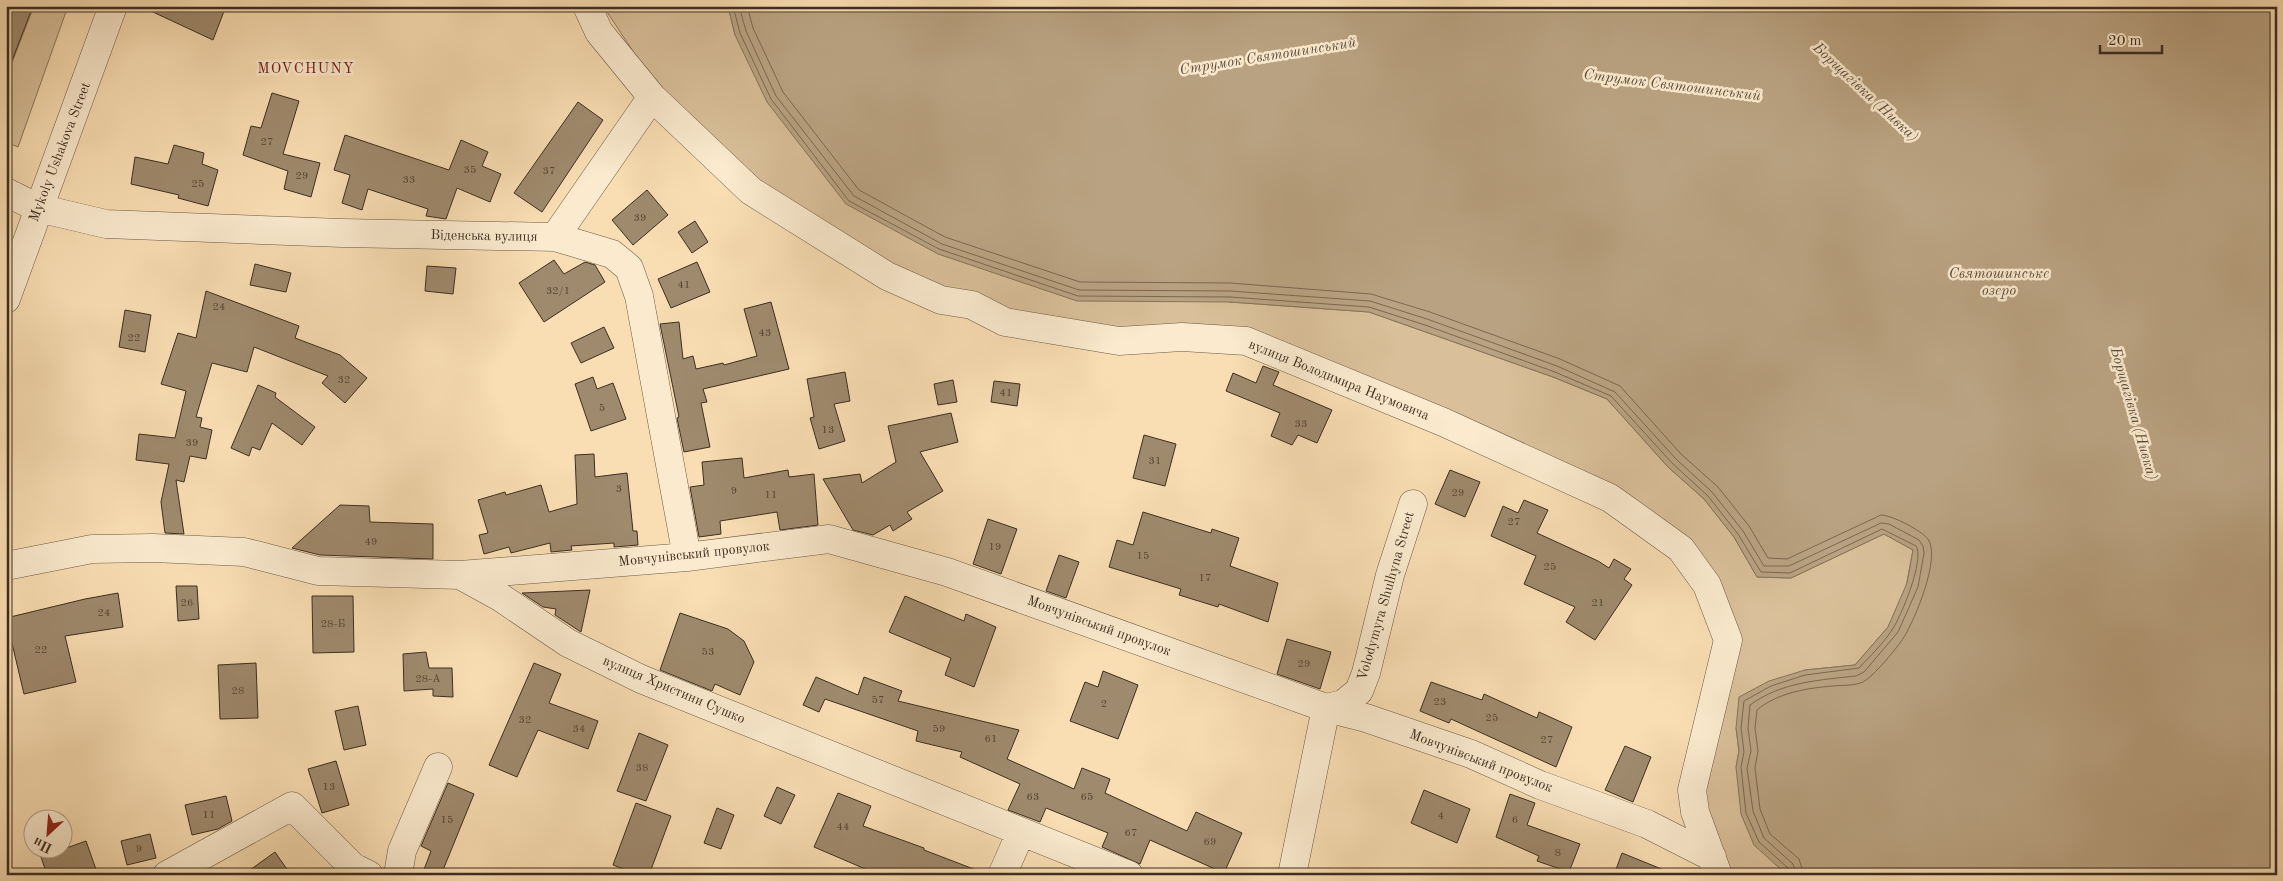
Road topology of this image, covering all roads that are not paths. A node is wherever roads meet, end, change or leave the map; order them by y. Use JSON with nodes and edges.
{"nodes":[{"id":1,"x":113,"y":6,"type":"edge"},
{"id":2,"x":587,"y":6,"type":"edge"},
{"id":3,"x":652,"y":97,"type":"junction"},
{"id":4,"x":6,"y":192,"type":"edge"},
{"id":5,"x":38,"y":208,"type":"junction"},
{"id":6,"x":555,"y":237,"type":"junction"},
{"id":7,"x":6,"y":299,"type":"edge"},
{"id":8,"x":1413,"y":504,"type":"dead end"},
{"id":9,"x":687,"y":558,"type":"junction"},
{"id":10,"x":6,"y":566,"type":"edge"},
{"id":11,"x":460,"y":575,"type":"junction"},
{"id":12,"x":1326,"y":708,"type":"junction"},
{"id":13,"x":438,"y":767,"type":"dead end"},
{"id":14,"x":1021,"y":832,"type":"junction"},
{"id":15,"x":1715,"y":866,"type":"edge"},
{"id":16,"x":166,"y":875,"type":"edge"},
{"id":17,"x":369,"y":875,"type":"edge"},
{"id":18,"x":398,"y":875,"type":"edge"},
{"id":19,"x":1002,"y":875,"type":"edge"},
{"id":20,"x":1129,"y":875,"type":"edge"},
{"id":21,"x":1292,"y":875,"type":"edge"}],
"edges":[{"from":1,"to":5,"type":"street","name":"Mykoly Ushakova Street"},
{"from":2,"to":3,"type":"street","name":"вулиця Володимира Наумовича"},
{"from":3,"to":6,"type":"street"},
{"from":3,"to":15,"type":"street","name":"вулиця Володимира Наумовича"},
{"from":4,"to":5,"type":"street","name":"Віденська вулиця"},
{"from":5,"to":6,"type":"street","name":"Віденська вулиця"},
{"from":5,"to":7,"type":"street","name":"Mykoly Ushakova Street"},
{"from":6,"to":9,"type":"street","name":"Віденська вулиця"},
{"from":8,"to":12,"type":"street","name":"Volodymyra Shulhyna Street"},
{"from":9,"to":11,"type":"street","name":"Мовчунівський провулок"},
{"from":9,"to":12,"type":"street","name":"Мовчунівський провулок"},
{"from":10,"to":11,"type":"street","name":"вулиця Христини Сушко"},
{"from":11,"to":14,"type":"street","name":"вулиця Христини Сушко"},
{"from":12,"to":15,"type":"street","name":"Мовчунівський провулок"},
{"from":12,"to":21,"type":"street"},
{"from":13,"to":18,"type":"street"},
{"from":14,"to":19,"type":"street"},
{"from":14,"to":20,"type":"street","name":"вулиця Христини Сушко"},
{"from":16,"to":17,"type":"street"}]}
